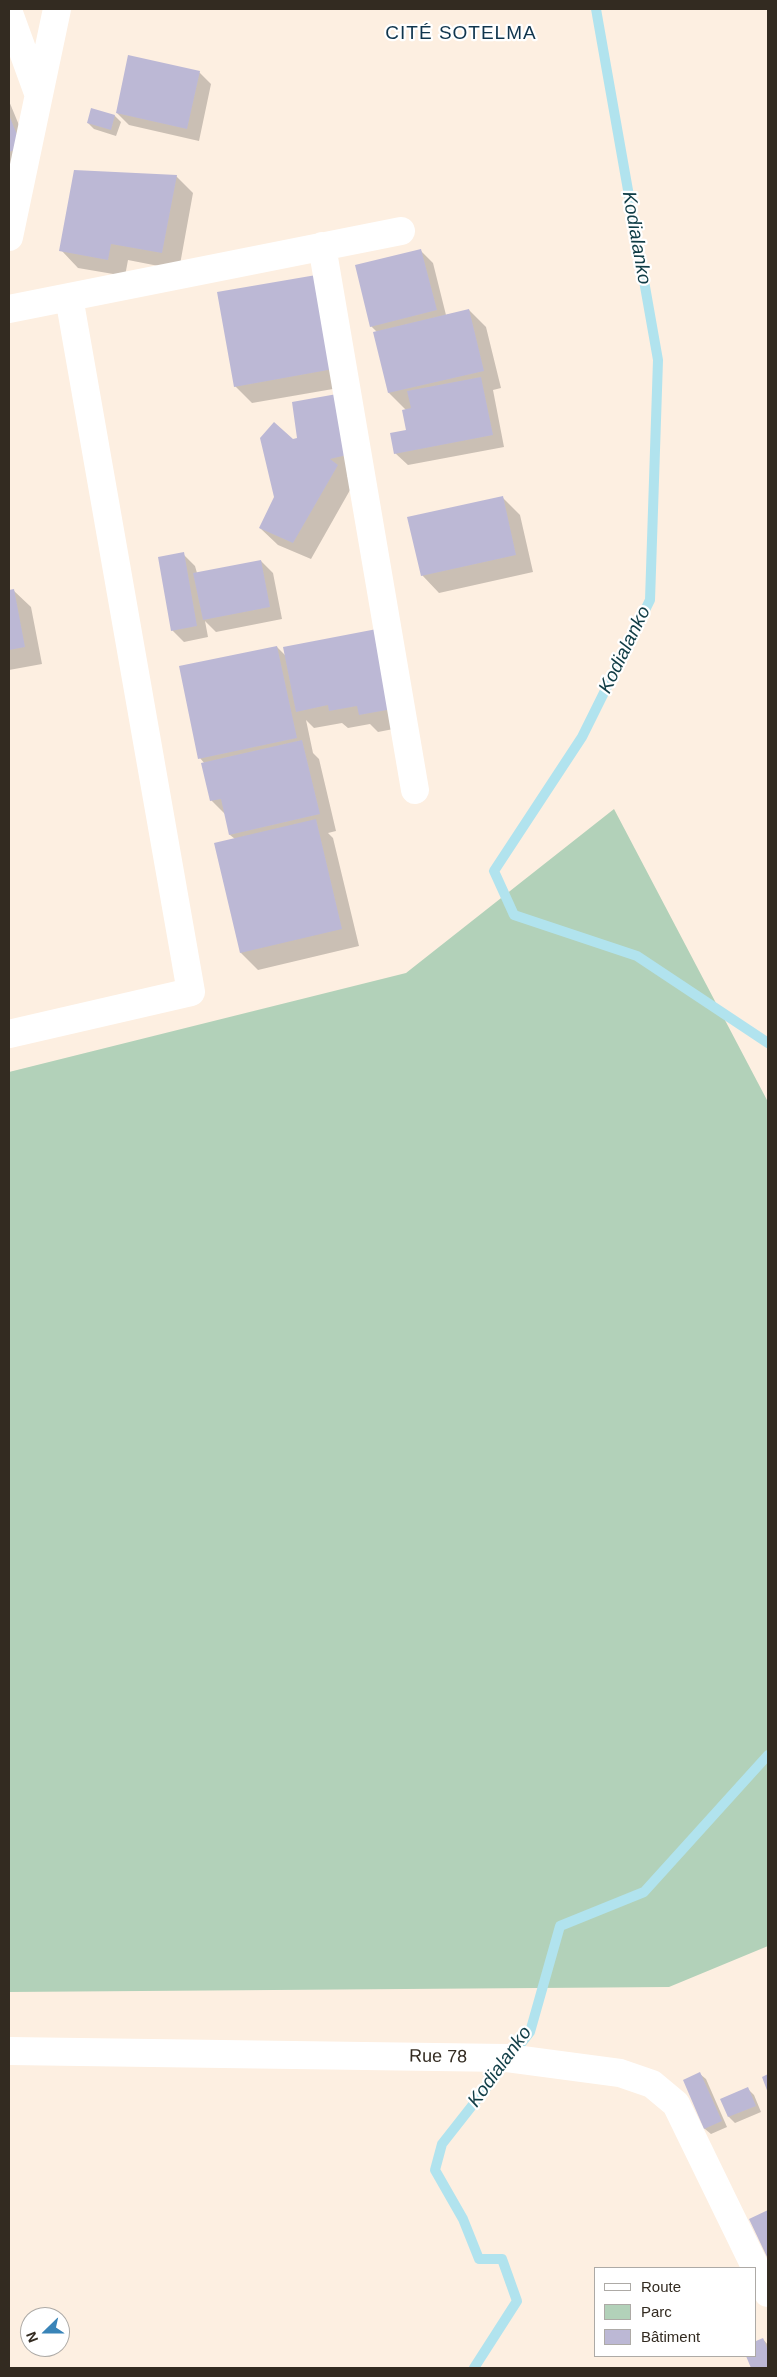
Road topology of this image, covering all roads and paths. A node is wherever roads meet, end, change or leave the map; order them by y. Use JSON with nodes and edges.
{"nodes":[{"id":1,"x":57,"y":9,"type":"edge"},
{"id":2,"x":9,"y":13,"type":"edge"},
{"id":3,"x":38,"y":93,"type":"junction"},
{"id":4,"x":401,"y":231,"type":"dead end"},
{"id":5,"x":9,"y":237,"type":"edge"},
{"id":6,"x":322,"y":246,"type":"junction"},
{"id":7,"x":69,"y":297,"type":"junction"},
{"id":8,"x":9,"y":309,"type":"edge"},
{"id":9,"x":415,"y":790,"type":"dead end"},
{"id":10,"x":9,"y":1034,"type":"edge"},
{"id":11,"x":9,"y":2051,"type":"edge"},
{"id":12,"x":755,"y":2267,"type":"edge"},
{"id":13,"x":757,"y":2270,"type":"edge"},
{"id":14,"x":768,"y":2293,"type":"edge"}],
"edges":[{"from":1,"to":3,"type":"street"},
{"from":2,"to":3,"type":"street"},
{"from":3,"to":5,"type":"street"},
{"from":4,"to":6,"type":"street"},
{"from":6,"to":7,"type":"street"},
{"from":6,"to":9,"type":"street"},
{"from":7,"to":8,"type":"street"},
{"from":7,"to":10,"type":"street"},
{"from":11,"to":12,"type":"street","name":"Rue 78"},
{"from":13,"to":14,"type":"street","name":"Rue 78"}]}
